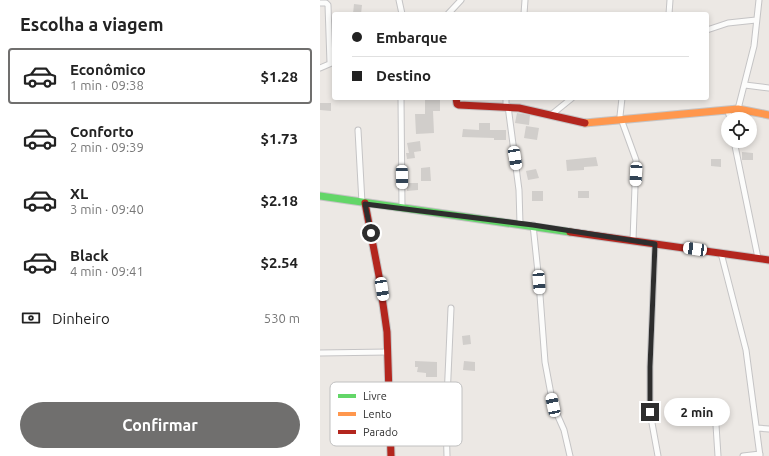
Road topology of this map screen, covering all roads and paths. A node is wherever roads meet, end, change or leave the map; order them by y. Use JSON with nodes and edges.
{"nodes":[{"id":1,"x":399,"y":0,"type":"edge"},
{"id":2,"x":461,"y":0,"type":"edge"},
{"id":3,"x":525,"y":0,"type":"edge"},
{"id":4,"x":670,"y":0,"type":"edge"},
{"id":5,"x":759,"y":0,"type":"edge"},
{"id":6,"x":322,"y":2,"type":"edge"},
{"id":7,"x":402,"y":12,"type":"edge"},
{"id":8,"x":450,"y":12,"type":"edge"},
{"id":9,"x":524,"y":12,"type":"edge"},
{"id":10,"x":669,"y":12,"type":"edge"},
{"id":11,"x":756,"y":20,"type":"junction"},
{"id":12,"x":709,"y":29,"type":"edge"},
{"id":13,"x":332,"y":63,"type":"edge"},
{"id":14,"x":320,"y":68,"type":"edge"},
{"id":15,"x":745,"y":85,"type":"junction"},
{"id":16,"x":769,"y":88,"type":"edge"},
{"id":17,"x":401,"y":100,"type":"edge"},
{"id":18,"x":456,"y":100,"type":"edge"},
{"id":19,"x":506,"y":100,"type":"edge"},
{"id":20,"x":570,"y":100,"type":"edge"},
{"id":21,"x":622,"y":100,"type":"edge"},
{"id":22,"x":507,"y":106,"type":"junction"},
{"id":23,"x":738,"y":109,"type":"junction"},
{"id":24,"x":728,"y":111,"type":"joint"},
{"id":25,"x":551,"y":115,"type":"junction"},
{"id":26,"x":769,"y":115,"type":"edge"},
{"id":27,"x":622,"y":120,"type":"junction"},
{"id":28,"x":358,"y":130,"type":"dead end"},
{"id":29,"x":735,"y":148,"type":"edge"},
{"id":30,"x":320,"y":196,"type":"edge"},
{"id":31,"x":364,"y":203,"type":"junction"},
{"id":32,"x":402,"y":208,"type":"junction"},
{"id":33,"x":520,"y":224,"type":"junction"},
{"id":34,"x":533,"y":225,"type":"junction"},
{"id":35,"x":633,"y":240,"type":"junction"},
{"id":36,"x":655,"y":244,"type":"junction"},
{"id":37,"x":721,"y":253,"type":"junction"},
{"id":38,"x":758,"y":258,"type":"junction"},
{"id":39,"x":769,"y":260,"type":"edge"},
{"id":40,"x":451,"y":308,"type":"dead end"},
{"id":41,"x":388,"y":352,"type":"junction"},
{"id":42,"x":320,"y":353,"type":"edge"},
{"id":43,"x":389,"y":382,"type":"edge"},
{"id":44,"x":448,"y":382,"type":"edge"},
{"id":45,"x":716,"y":425,"type":"dead end"},
{"id":46,"x":757,"y":428,"type":"junction"},
{"id":47,"x":769,"y":429,"type":"edge"},
{"id":48,"x":391,"y":446,"type":"edge"},
{"id":49,"x":447,"y":446,"type":"edge"},
{"id":50,"x":760,"y":455,"type":"edge"},
{"id":51,"x":391,"y":456,"type":"edge"},
{"id":52,"x":447,"y":456,"type":"edge"},
{"id":53,"x":570,"y":456,"type":"edge"},
{"id":54,"x":658,"y":456,"type":"edge"},
{"id":55,"x":718,"y":456,"type":"edge"},
{"id":56,"x":743,"y":456,"type":"edge"}],
"edges":[{"from":1,"to":7,"type":"street"},
{"from":2,"to":8,"type":"street"},
{"from":3,"to":9,"type":"street"},
{"from":4,"to":10,"type":"street"},
{"from":5,"to":11,"type":"street"},
{"from":6,"to":13,"type":"street"},
{"from":11,"to":12,"type":"street"},
{"from":11,"to":15,"type":"street"},
{"from":13,"to":14,"type":"street"},
{"from":15,"to":16,"type":"street"},
{"from":15,"to":23,"type":"street"},
{"from":17,"to":32,"type":"street"},
{"from":18,"to":22,"type":"street"},
{"from":19,"to":22,"type":"street"},
{"from":20,"to":25,"type":"street"},
{"from":21,"to":27,"type":"street"},
{"from":22,"to":25,"type":"street"},
{"from":22,"to":33,"type":"street"},
{"from":23,"to":24,"type":"street"},
{"from":23,"to":26,"type":"street"},
{"from":24,"to":27,"type":"street"},
{"from":25,"to":27,"type":"street"},
{"from":27,"to":35,"type":"street"},
{"from":28,"to":31,"type":"street"},
{"from":29,"to":38,"type":"street"},
{"from":30,"to":31,"type":"street"},
{"from":31,"to":32,"type":"street"},
{"from":31,"to":41,"type":"street"},
{"from":32,"to":33,"type":"street"},
{"from":33,"to":34,"type":"street"},
{"from":34,"to":35,"type":"street"},
{"from":34,"to":53,"type":"street"},
{"from":35,"to":36,"type":"street"},
{"from":36,"to":37,"type":"street"},
{"from":36,"to":54,"type":"street"},
{"from":37,"to":38,"type":"street"},
{"from":37,"to":46,"type":"street"},
{"from":38,"to":39,"type":"street"},
{"from":40,"to":44,"type":"street"},
{"from":41,"to":42,"type":"street"},
{"from":41,"to":43,"type":"street"},
{"from":45,"to":55,"type":"street"},
{"from":46,"to":47,"type":"street"},
{"from":46,"to":50,"type":"street"},
{"from":48,"to":51,"type":"street"},
{"from":49,"to":52,"type":"street"},
{"from":50,"to":56,"type":"street"}]}
